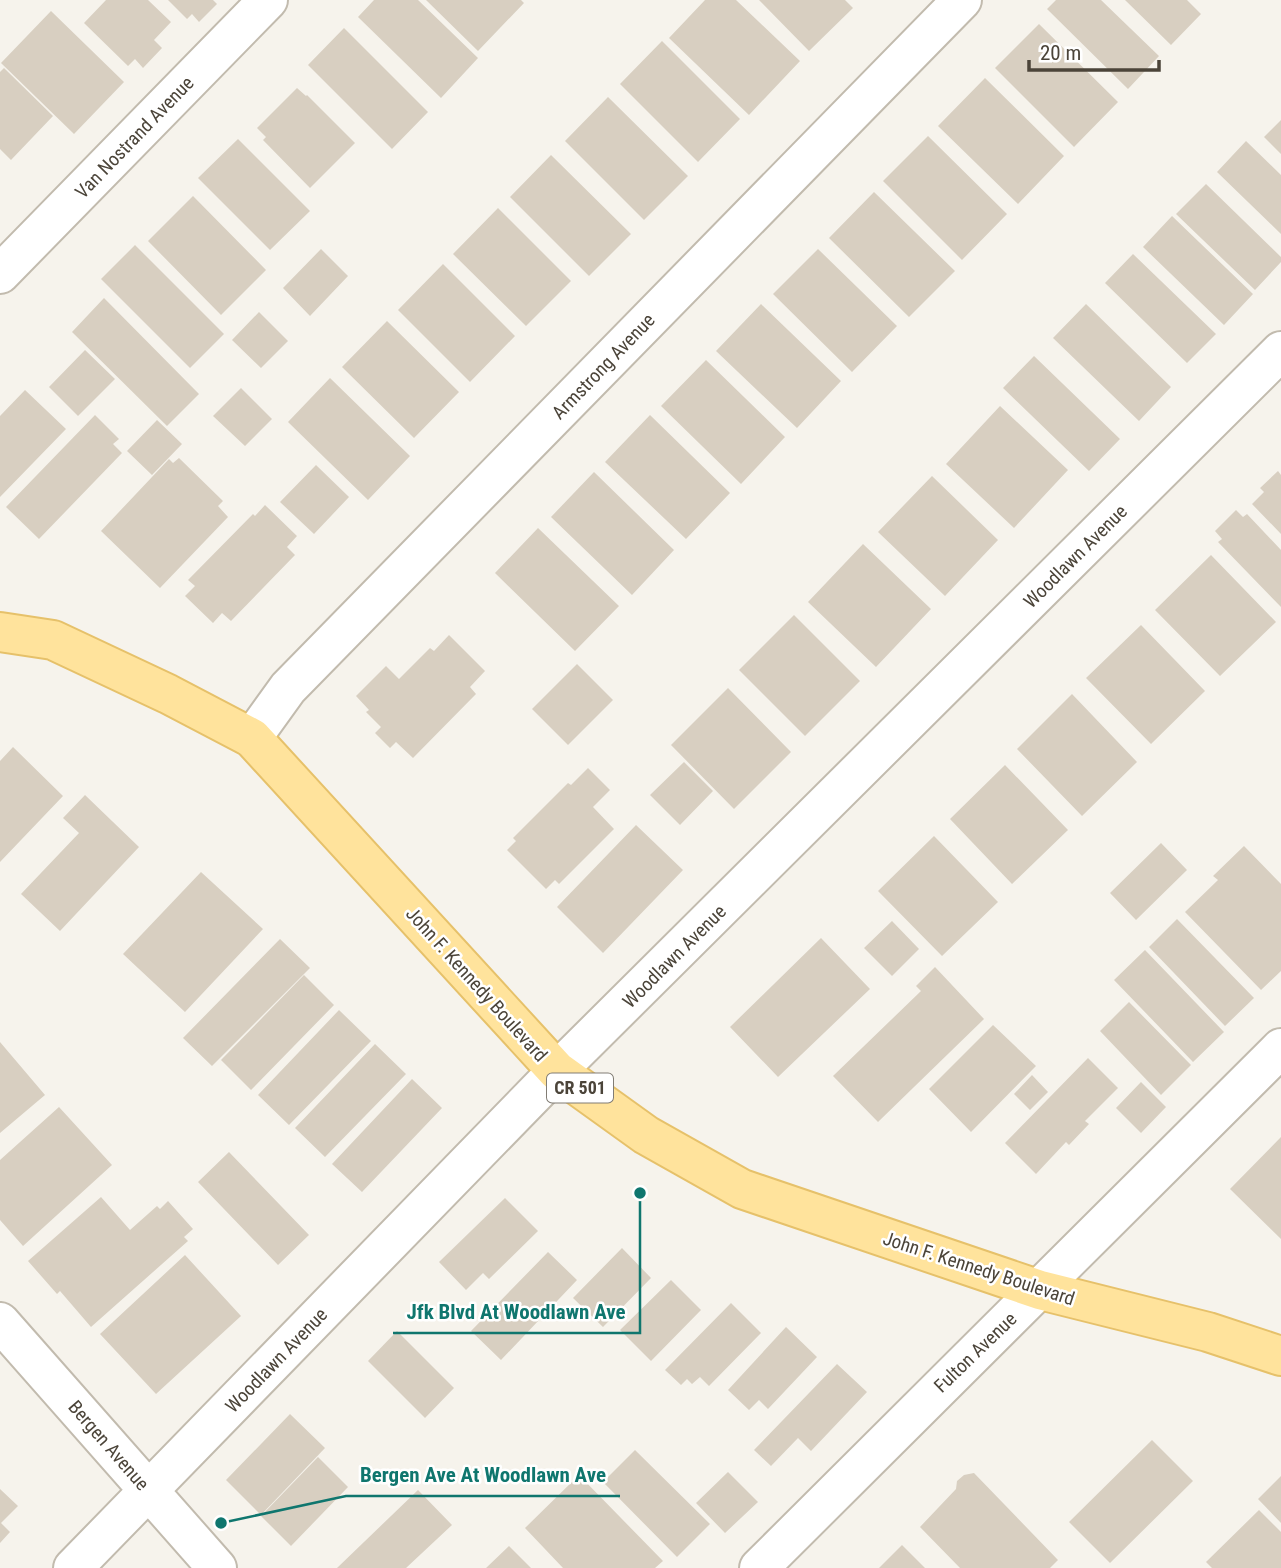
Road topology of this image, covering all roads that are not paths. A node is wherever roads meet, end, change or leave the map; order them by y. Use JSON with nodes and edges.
{"nodes":[{"id":1,"x":268,"y":0,"type":"edge"},
{"id":2,"x":961,"y":0,"type":"edge"},
{"id":3,"x":0,"y":274,"type":"edge"},
{"id":4,"x":1281,"y":351,"type":"edge"},
{"id":5,"x":0,"y":632,"type":"edge"},
{"id":6,"x":253,"y":738,"type":"junction"},
{"id":7,"x":1281,"y":1048,"type":"edge"},
{"id":8,"x":557,"y":1071,"type":"junction"},
{"id":9,"x":1040,"y":1290,"type":"junction"},
{"id":10,"x":0,"y":1322,"type":"edge"},
{"id":11,"x":1281,"y":1356,"type":"edge"},
{"id":12,"x":148,"y":1491,"type":"junction"},
{"id":13,"x":73,"y":1568,"type":"edge"},
{"id":14,"x":217,"y":1568,"type":"edge"},
{"id":15,"x":759,"y":1568,"type":"edge"}],
"edges":[{"from":1,"to":3,"type":"street","name":"Van Nostrand Avenue"},
{"from":2,"to":6,"type":"street","name":"Armstrong Avenue"},
{"from":4,"to":8,"type":"street","name":"Woodlawn Avenue"},
{"from":5,"to":6,"type":"main road","name":"John F. Kennedy Boulevard","number":"CR 501"},
{"from":6,"to":8,"type":"main road","name":"John F. Kennedy Boulevard","number":"CR 501"},
{"from":7,"to":9,"type":"street","name":"Fulton Avenue"},
{"from":8,"to":9,"type":"main road","name":"John F. Kennedy Boulevard","number":"CR 501"},
{"from":8,"to":12,"type":"street","name":"Woodlawn Avenue"},
{"from":9,"to":11,"type":"main road","name":"John F. Kennedy Boulevard","number":"CR 501"},
{"from":9,"to":15,"type":"street","name":"Fulton Avenue"},
{"from":10,"to":12,"type":"street","name":"Bergen Avenue"},
{"from":12,"to":13,"type":"street","name":"Woodlawn Avenue"},
{"from":12,"to":14,"type":"street","name":"Bergen Avenue"}]}
